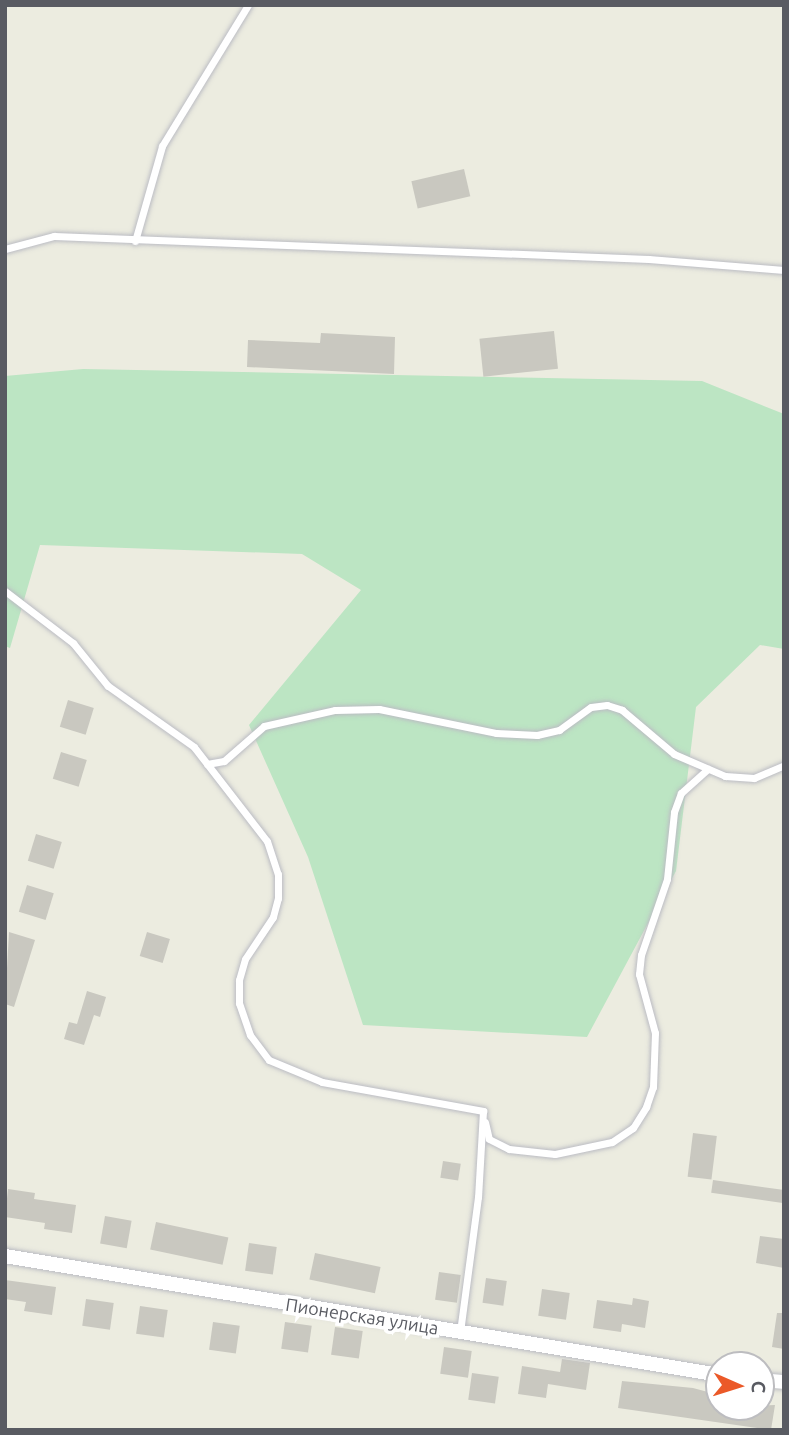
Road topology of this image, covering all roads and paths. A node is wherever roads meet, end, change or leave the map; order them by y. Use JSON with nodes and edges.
{"nodes":[{"id":1,"x":248,"y":5,"type":"edge"},
{"id":2,"x":135,"y":242,"type":"junction"},
{"id":3,"x":5,"y":248,"type":"edge"},
{"id":4,"x":784,"y":270,"type":"edge"},
{"id":5,"x":5,"y":592,"type":"edge"},
{"id":6,"x":207,"y":764,"type":"junction"},
{"id":7,"x":784,"y":765,"type":"edge"},
{"id":8,"x":708,"y":769,"type":"junction"},
{"id":9,"x":483,"y":1111,"type":"junction"},
{"id":10,"x":5,"y":1256,"type":"edge"},
{"id":11,"x":460,"y":1332,"type":"junction"},
{"id":12,"x":705,"y":1373,"type":"edge"}],
"edges":[{"from":1,"to":2,"type":"lane"},
{"from":2,"to":3,"type":"lane"},
{"from":2,"to":4,"type":"lane"},
{"from":5,"to":6,"type":"lane"},
{"from":6,"to":8,"type":"lane"},
{"from":6,"to":9,"type":"lane"},
{"from":7,"to":8,"type":"lane"},
{"from":8,"to":9,"type":"lane"},
{"from":9,"to":11,"type":"lane"},
{"from":10,"to":11,"type":"street","name":"Пионерская улица"},
{"from":11,"to":12,"type":"street","name":"Пионерская улица"}]}
